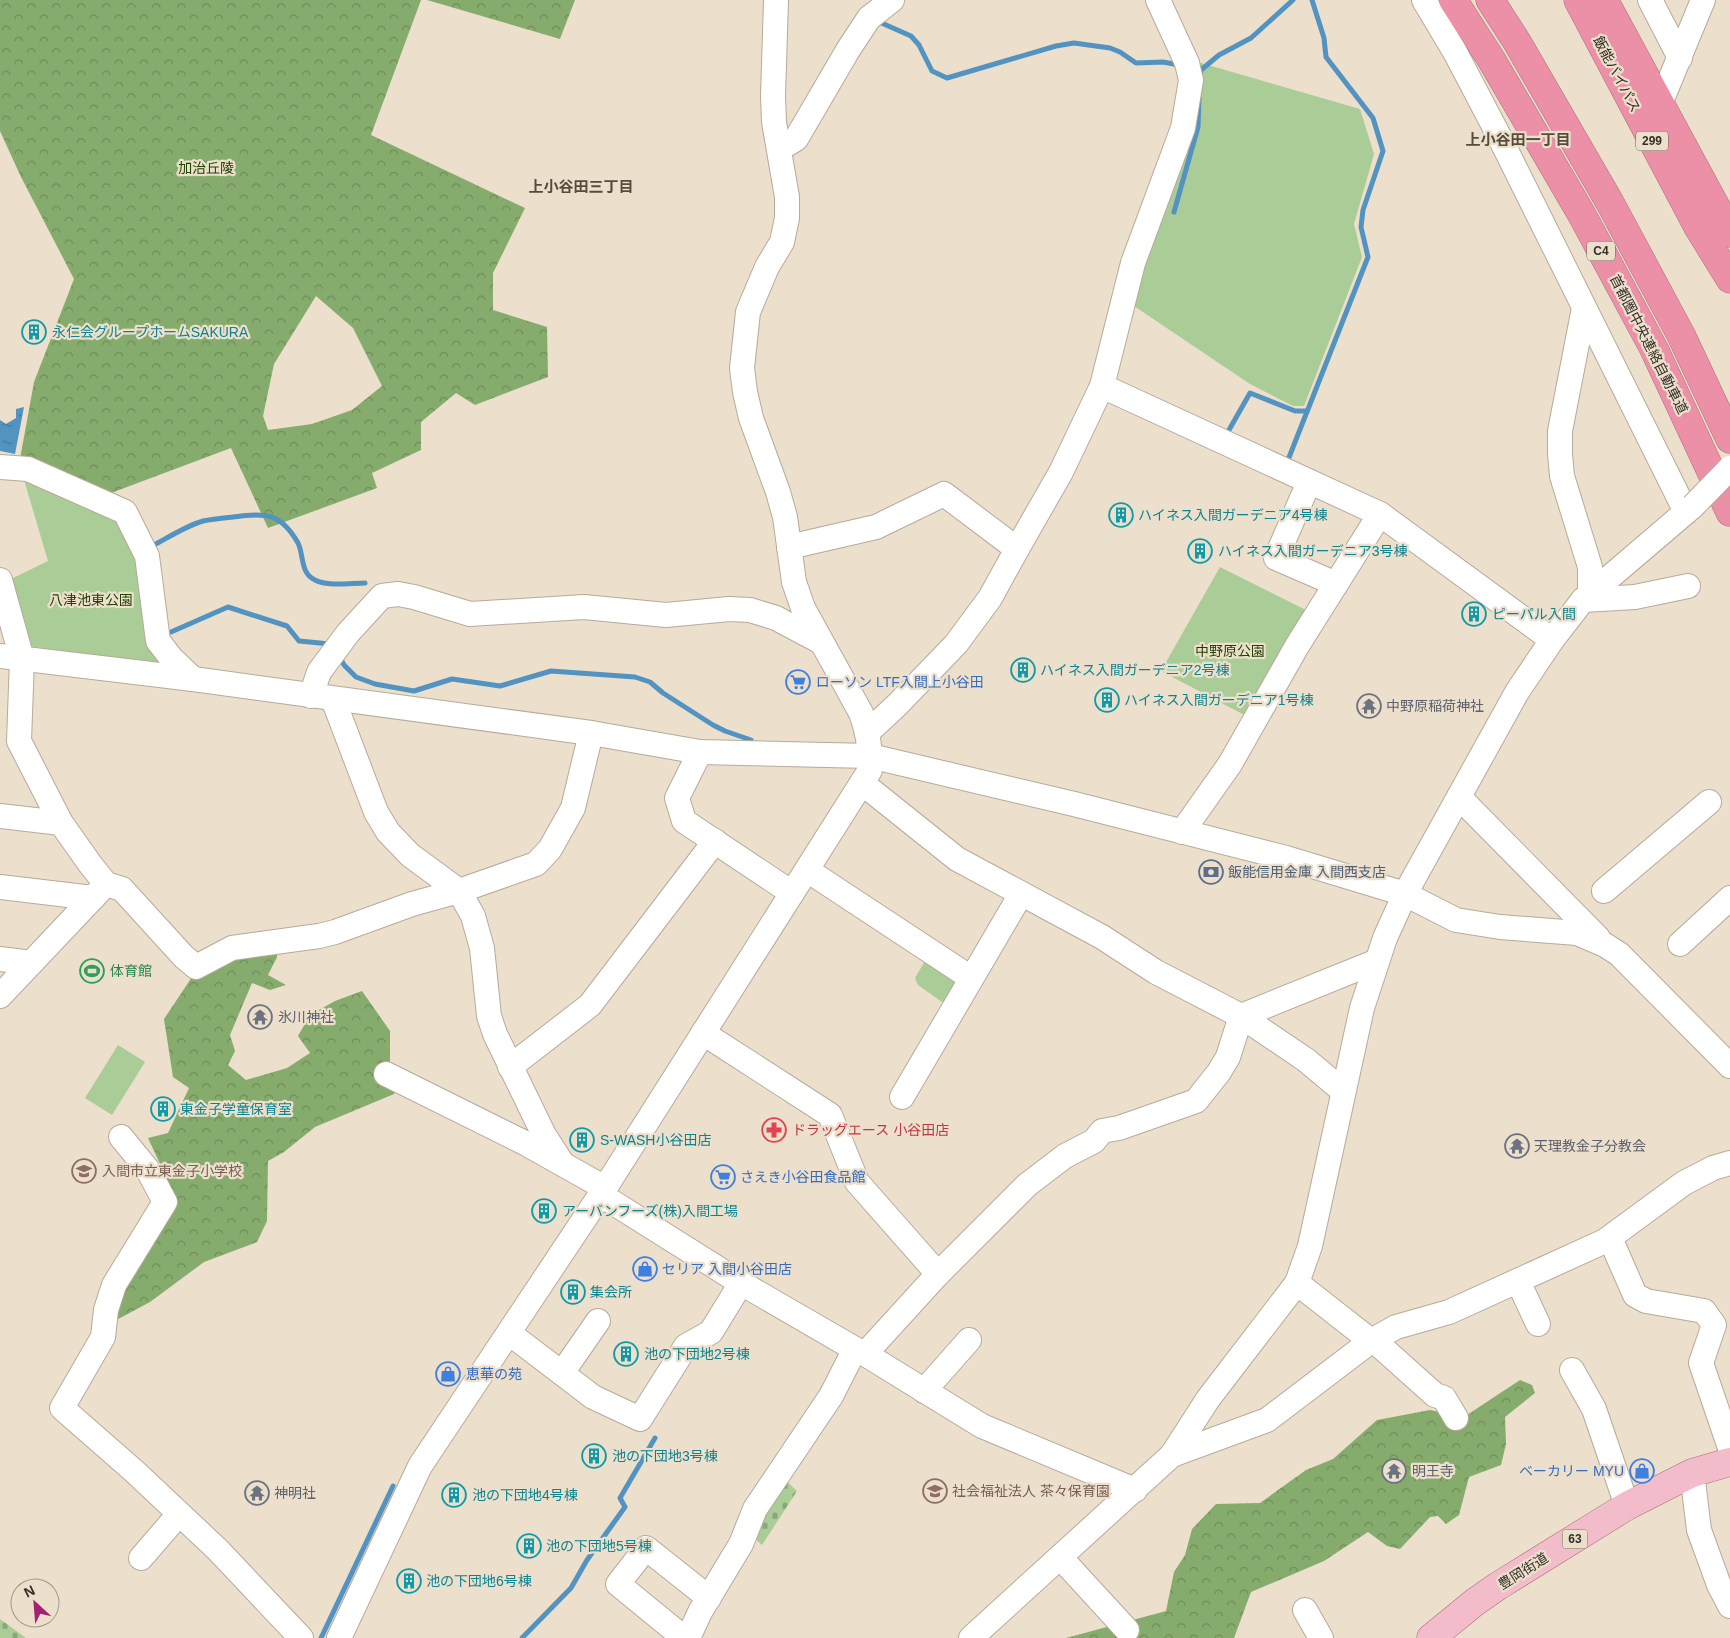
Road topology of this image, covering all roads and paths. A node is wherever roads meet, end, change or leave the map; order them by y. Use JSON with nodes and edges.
{"nodes":[{"id":1,"x":776,"y":0,"type":"edge"},
{"id":2,"x":892,"y":0,"type":"edge"},
{"id":3,"x":1158,"y":0,"type":"edge"},
{"id":4,"x":1424,"y":0,"type":"edge"},
{"id":5,"x":1454,"y":0,"type":"edge"},
{"id":6,"x":1490,"y":0,"type":"edge"},
{"id":7,"x":1578,"y":0,"type":"edge"},
{"id":8,"x":1604,"y":0,"type":"edge"},
{"id":9,"x":1650,"y":0,"type":"edge"},
{"id":10,"x":1703,"y":0,"type":"edge"},
{"id":11,"x":1680,"y":58,"type":"junction"},
{"id":12,"x":1660,"y":104,"type":"junction"},
{"id":13,"x":779,"y":149,"type":"junction"},
{"id":14,"x":1730,"y":233,"type":"edge"},
{"id":15,"x":1730,"y":279,"type":"edge"},
{"id":16,"x":1584,"y":308,"type":"junction"},
{"id":17,"x":1102,"y":386,"type":"junction"},
{"id":18,"x":1730,"y":439,"type":"edge"},
{"id":19,"x":0,"y":467,"type":"edge"},
{"id":20,"x":1730,"y":468,"type":"edge"},
{"id":21,"x":1309,"y":482,"type":"junction"},
{"id":22,"x":1689,"y":509,"type":"junction"},
{"id":23,"x":1730,"y":512,"type":"edge"},
{"id":24,"x":1380,"y":514,"type":"junction"},
{"id":25,"x":789,"y":548,"type":"junction"},
{"id":26,"x":1017,"y":548,"type":"junction"},
{"id":27,"x":0,"y":582,"type":"edge"},
{"id":28,"x":1336,"y":584,"type":"junction"},
{"id":29,"x":1688,"y":586,"type":"dead end"},
{"id":30,"x":1587,"y":597,"type":"junction"},
{"id":31,"x":1552,"y":640,"type":"junction"},
{"id":32,"x":821,"y":642,"type":"junction"},
{"id":33,"x":11,"y":657,"type":"edge"},
{"id":34,"x":193,"y":680,"type":"junction"},
{"id":35,"x":322,"y":698,"type":"junction"},
{"id":36,"x":868,"y":732,"type":"junction"},
{"id":37,"x":591,"y":733,"type":"junction"},
{"id":38,"x":10,"y":740,"type":"edge"},
{"id":39,"x":700,"y":752,"type":"junction"},
{"id":40,"x":870,"y":756,"type":"junction"},
{"id":41,"x":862,"y":783,"type":"junction"},
{"id":42,"x":1459,"y":797,"type":"junction"},
{"id":43,"x":1709,"y":802,"type":"dead end"},
{"id":44,"x":0,"y":816,"type":"edge"},
{"id":45,"x":61,"y":823,"type":"junction"},
{"id":46,"x":1182,"y":832,"type":"junction"},
{"id":47,"x":715,"y":841,"type":"junction"},
{"id":48,"x":807,"y":870,"type":"junction"},
{"id":49,"x":0,"y":887,"type":"edge"},
{"id":50,"x":99,"y":891,"type":"junction"},
{"id":51,"x":459,"y":891,"type":"junction"},
{"id":52,"x":1604,"y":891,"type":"dead end"},
{"id":53,"x":792,"y":893,"type":"junction"},
{"id":54,"x":1021,"y":894,"type":"junction"},
{"id":55,"x":1405,"y":894,"type":"junction"},
{"id":56,"x":1730,"y":898,"type":"edge"},
{"id":57,"x":1680,"y":944,"type":"dead end"},
{"id":58,"x":1605,"y":945,"type":"junction"},
{"id":59,"x":0,"y":959,"type":"edge"},
{"id":60,"x":1377,"y":961,"type":"junction"},
{"id":61,"x":31,"y":963,"type":"junction"},
{"id":62,"x":971,"y":978,"type":"junction"},
{"id":63,"x":0,"y":996,"type":"edge"},
{"id":64,"x":1241,"y":1016,"type":"junction"},
{"id":65,"x":702,"y":1033,"type":"junction"},
{"id":66,"x":1730,"y":1066,"type":"edge"},
{"id":67,"x":510,"y":1067,"type":"junction"},
{"id":68,"x":386,"y":1074,"type":"dead end"},
{"id":69,"x":1344,"y":1091,"type":"junction"},
{"id":70,"x":902,"y":1097,"type":"dead end"},
{"id":71,"x":121,"y":1137,"type":"dead end"},
{"id":72,"x":1730,"y":1162,"type":"edge"},
{"id":73,"x":562,"y":1163,"type":"junction"},
{"id":74,"x":603,"y":1192,"type":"junction"},
{"id":75,"x":1610,"y":1238,"type":"junction"},
{"id":76,"x":938,"y":1274,"type":"junction"},
{"id":77,"x":1518,"y":1281,"type":"junction"},
{"id":78,"x":741,"y":1283,"type":"junction"},
{"id":79,"x":1297,"y":1283,"type":"junction"},
{"id":80,"x":598,"y":1321,"type":"dead end"},
{"id":81,"x":1538,"y":1324,"type":"dead end"},
{"id":82,"x":509,"y":1333,"type":"junction"},
{"id":83,"x":969,"y":1340,"type":"dead end"},
{"id":84,"x":1371,"y":1341,"type":"junction"},
{"id":85,"x":860,"y":1352,"type":"junction"},
{"id":86,"x":1572,"y":1370,"type":"dead end"},
{"id":87,"x":562,"y":1373,"type":"junction"},
{"id":88,"x":924,"y":1391,"type":"junction"},
{"id":89,"x":1456,"y":1418,"type":"dead end"},
{"id":90,"x":1730,"y":1448,"type":"edge"},
{"id":91,"x":1172,"y":1455,"type":"junction"},
{"id":92,"x":1730,"y":1462,"type":"edge"},
{"id":93,"x":1692,"y":1473,"type":"junction"},
{"id":94,"x":1135,"y":1490,"type":"junction"},
{"id":95,"x":1627,"y":1506,"type":"junction"},
{"id":96,"x":179,"y":1514,"type":"junction"},
{"id":97,"x":1060,"y":1557,"type":"junction"},
{"id":98,"x":141,"y":1558,"type":"dead end"},
{"id":99,"x":709,"y":1598,"type":"junction"},
{"id":100,"x":1730,"y":1606,"type":"edge"},
{"id":101,"x":1305,"y":1610,"type":"dead end"},
{"id":102,"x":1127,"y":1630,"type":"dead end"},
{"id":103,"x":302,"y":1638,"type":"edge"},
{"id":104,"x":339,"y":1638,"type":"edge"},
{"id":105,"x":684,"y":1638,"type":"edge"},
{"id":106,"x":688,"y":1638,"type":"edge"},
{"id":107,"x":971,"y":1638,"type":"edge"},
{"id":108,"x":1321,"y":1638,"type":"edge"},
{"id":109,"x":1431,"y":1638,"type":"edge"}],
"edges":[{"from":1,"to":13,"type":"street"},
{"from":2,"to":13,"type":"street"},
{"from":3,"to":17,"type":"street"},
{"from":4,"to":16,"type":"street"},
{"from":5,"to":23,"type":"highway","name":"首都圏中央連絡自動車道","number":"C4"},
{"from":6,"to":18,"type":"highway","number":"C4"},
{"from":7,"to":15,"type":"highway","name":"飯能バイパス","number":"299"},
{"from":8,"to":12,"type":"highway","name":"飯能バイパス","number":"299"},
{"from":9,"to":11,"type":"street"},
{"from":10,"to":11,"type":"street"},
{"from":11,"to":12,"type":"street"},
{"from":12,"to":14,"type":"highway","name":"飯能バイパス","number":"299"},
{"from":13,"to":25,"type":"street"},
{"from":16,"to":22,"type":"street"},
{"from":16,"to":30,"type":"street"},
{"from":17,"to":21,"type":"street"},
{"from":17,"to":26,"type":"street"},
{"from":19,"to":34,"type":"street"},
{"from":20,"to":22,"type":"street","bridge":true},
{"from":21,"to":24,"type":"street"},
{"from":21,"to":28,"type":"street"},
{"from":22,"to":30,"type":"street"},
{"from":24,"to":28,"type":"street"},
{"from":24,"to":31,"type":"street"},
{"from":25,"to":26,"type":"street"},
{"from":25,"to":32,"type":"street"},
{"from":26,"to":36,"type":"street"},
{"from":27,"to":33,"type":"street"},
{"from":28,"to":46,"type":"street"},
{"from":29,"to":30,"type":"street"},
{"from":30,"to":31,"type":"street"},
{"from":31,"to":42,"type":"street"},
{"from":32,"to":35,"type":"street"},
{"from":32,"to":36,"type":"street"},
{"from":33,"to":34,"type":"street"},
{"from":33,"to":38,"type":"street"},
{"from":34,"to":35,"type":"street"},
{"from":35,"to":37,"type":"street"},
{"from":35,"to":51,"type":"street"},
{"from":36,"to":40,"type":"street"},
{"from":37,"to":39,"type":"street"},
{"from":37,"to":51,"type":"street"},
{"from":38,"to":45,"type":"street"},
{"from":39,"to":40,"type":"street"},
{"from":39,"to":47,"type":"street"},
{"from":40,"to":41,"type":"street"},
{"from":40,"to":46,"type":"street"},
{"from":41,"to":48,"type":"street"},
{"from":41,"to":54,"type":"street"},
{"from":42,"to":55,"type":"street"},
{"from":42,"to":58,"type":"street"},
{"from":43,"to":52,"type":"street"},
{"from":44,"to":45,"type":"street"},
{"from":45,"to":50,"type":"street"},
{"from":46,"to":55,"type":"street"},
{"from":47,"to":53,"type":"street"},
{"from":47,"to":67,"type":"street"},
{"from":48,"to":53,"type":"street"},
{"from":48,"to":62,"type":"street"},
{"from":49,"to":50,"type":"street"},
{"from":50,"to":51,"type":"street"},
{"from":50,"to":61,"type":"street"},
{"from":51,"to":67,"type":"street"},
{"from":53,"to":65,"type":"street"},
{"from":54,"to":62,"type":"street"},
{"from":54,"to":64,"type":"street"},
{"from":55,"to":58,"type":"street"},
{"from":55,"to":60,"type":"street"},
{"from":56,"to":57,"type":"street"},
{"from":58,"to":66,"type":"street"},
{"from":59,"to":61,"type":"street"},
{"from":60,"to":64,"type":"street"},
{"from":60,"to":69,"type":"street"},
{"from":61,"to":63,"type":"street"},
{"from":62,"to":70,"type":"street"},
{"from":64,"to":69,"type":"street"},
{"from":64,"to":76,"type":"street"},
{"from":65,"to":74,"type":"street"},
{"from":65,"to":76,"type":"street"},
{"from":67,"to":73,"type":"street"},
{"from":68,"to":73,"type":"street"},
{"from":69,"to":79,"type":"street"},
{"from":71,"to":96,"type":"street"},
{"from":72,"to":75,"type":"street"},
{"from":73,"to":74,"type":"street"},
{"from":74,"to":78,"type":"street"},
{"from":74,"to":82,"type":"street"},
{"from":75,"to":77,"type":"street"},
{"from":75,"to":90,"type":"street"},
{"from":76,"to":85,"type":"street"},
{"from":77,"to":81,"type":"street"},
{"from":77,"to":84,"type":"street"},
{"from":78,"to":85,"type":"street"},
{"from":78,"to":87,"type":"street"},
{"from":79,"to":84,"type":"street"},
{"from":79,"to":91,"type":"street"},
{"from":80,"to":87,"type":"street"},
{"from":82,"to":87,"type":"street"},
{"from":82,"to":104,"type":"street"},
{"from":83,"to":88,"type":"street"},
{"from":84,"to":89,"type":"street"},
{"from":84,"to":91,"type":"street"},
{"from":85,"to":88,"type":"street"},
{"from":85,"to":99,"type":"street"},
{"from":86,"to":95,"type":"street"},
{"from":88,"to":94,"type":"street"},
{"from":91,"to":94,"type":"street"},
{"from":92,"to":93,"type":"main road","name":"豊岡街道","number":"63"},
{"from":93,"to":95,"type":"main road","name":"豊岡街道","number":"63"},
{"from":93,"to":100,"type":"street"},
{"from":94,"to":97,"type":"street"},
{"from":95,"to":109,"type":"main road","name":"豊岡街道","number":"63"},
{"from":96,"to":98,"type":"street"},
{"from":96,"to":103,"type":"street"},
{"from":97,"to":102,"type":"street"},
{"from":97,"to":107,"type":"street"},
{"from":99,"to":105,"type":"street"},
{"from":99,"to":106,"type":"street"},
{"from":101,"to":108,"type":"street"}]}
